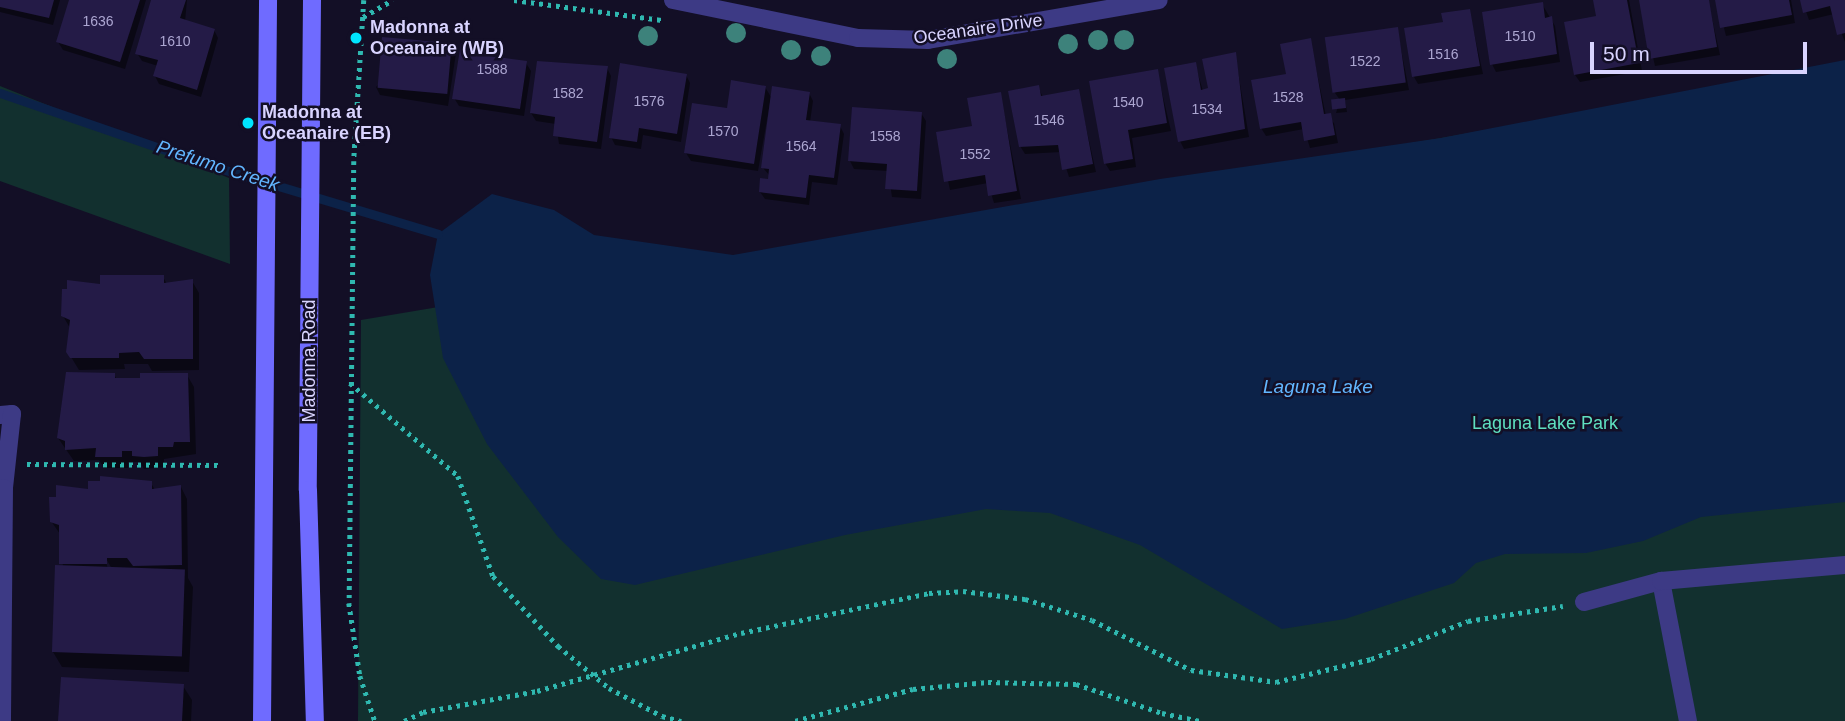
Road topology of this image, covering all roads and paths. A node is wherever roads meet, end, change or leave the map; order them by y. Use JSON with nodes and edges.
{"nodes":[{"id":1,"x":268,"y":0,"type":"edge"},
{"id":2,"x":312,"y":0,"type":"edge"},
{"id":3,"x":363,"y":0,"type":"edge"},
{"id":4,"x":392,"y":0,"type":"edge"},
{"id":5,"x":514,"y":0,"type":"edge"},
{"id":6,"x":673,"y":0,"type":"edge"},
{"id":7,"x":1159,"y":0,"type":"edge"},
{"id":8,"x":692,"y":2,"type":"edge"},
{"id":9,"x":363,"y":18,"type":"junction"},
{"id":10,"x":649,"y":20,"type":"dead end"},
{"id":11,"x":349,"y":382,"type":"junction"},
{"id":12,"x":0,"y":415,"type":"edge"},
{"id":13,"x":5,"y":464,"type":"junction"},
{"id":14,"x":222,"y":465,"type":"dead end"},
{"id":15,"x":1845,"y":565,"type":"edge"},
{"id":16,"x":1661,"y":581,"type":"junction"},
{"id":17,"x":1584,"y":602,"type":"joint"},
{"id":18,"x":592,"y":676,"type":"junction"},
{"id":19,"x":2,"y":721,"type":"edge"},
{"id":20,"x":262,"y":721,"type":"edge"},
{"id":21,"x":315,"y":721,"type":"edge"},
{"id":22,"x":375,"y":721,"type":"edge"},
{"id":23,"x":404,"y":721,"type":"edge"},
{"id":24,"x":681,"y":721,"type":"edge"},
{"id":25,"x":794,"y":721,"type":"edge"},
{"id":26,"x":1201,"y":721,"type":"edge"},
{"id":27,"x":1688,"y":721,"type":"edge"}],
"edges":[{"from":1,"to":20,"type":"main road"},
{"from":2,"to":21,"type":"main road","name":"Madonna Road"},
{"from":3,"to":9,"type":"path"},
{"from":4,"to":9,"type":"path"},
{"from":5,"to":10,"type":"path"},
{"from":6,"to":8,"type":"street","name":"Oceanaire Drive"},
{"from":7,"to":8,"type":"street","name":"Oceanaire Drive"},
{"from":9,"to":11,"type":"path"},
{"from":11,"to":18,"type":"path"},
{"from":11,"to":22,"type":"path"},
{"from":12,"to":13,"type":"street"},
{"from":13,"to":14,"type":"path"},
{"from":13,"to":19,"type":"street"},
{"from":15,"to":16,"type":"street"},
{"from":16,"to":17,"type":"street"},
{"from":16,"to":27,"type":"street"},
{"from":17,"to":18,"type":"path"},
{"from":18,"to":23,"type":"path"},
{"from":18,"to":24,"type":"path"},
{"from":25,"to":26,"type":"path"}]}
